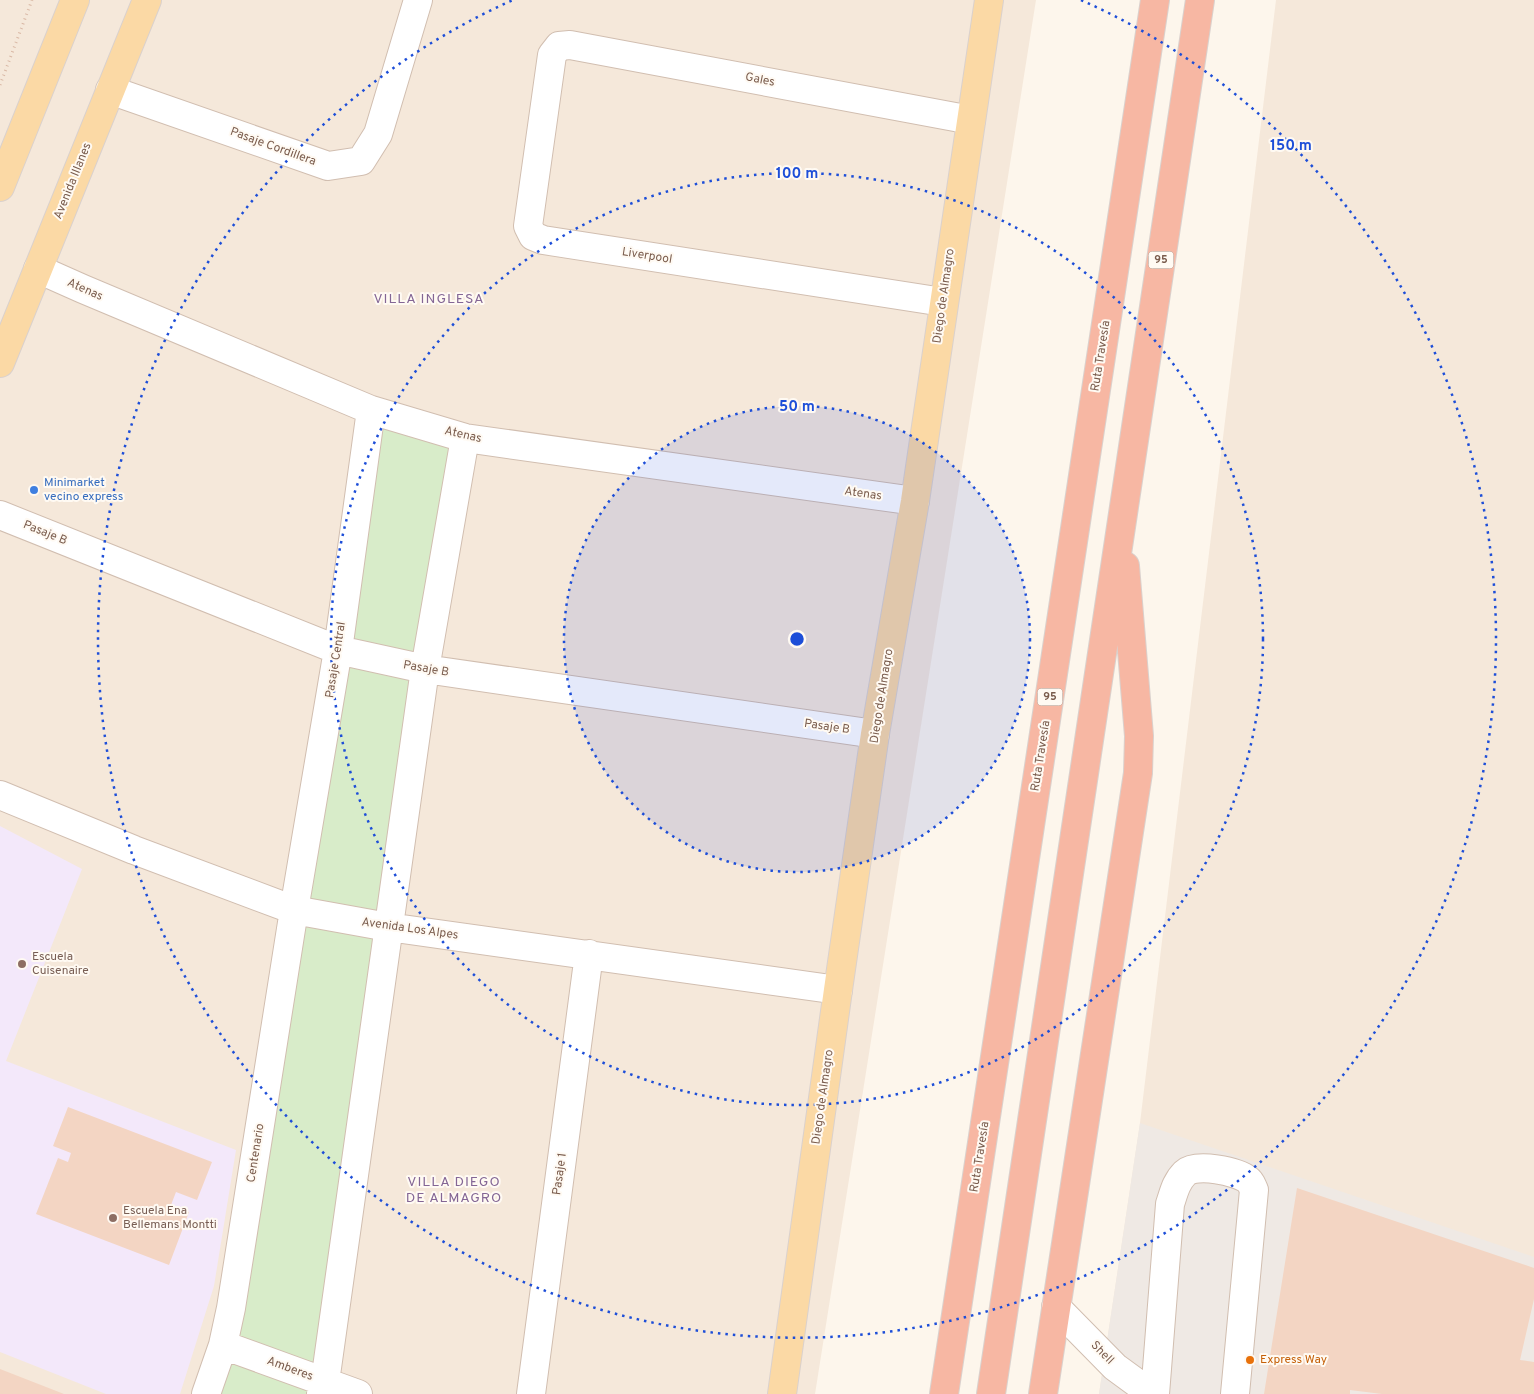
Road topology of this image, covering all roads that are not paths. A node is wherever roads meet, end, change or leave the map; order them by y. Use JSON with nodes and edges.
{"nodes":[{"id":1,"x":74,"y":0,"type":"edge"},
{"id":2,"x":146,"y":0,"type":"edge"},
{"id":3,"x":418,"y":0,"type":"edge"},
{"id":4,"x":989,"y":0,"type":"edge"},
{"id":5,"x":1155,"y":0,"type":"edge"},
{"id":6,"x":1200,"y":0,"type":"edge"},
{"id":7,"x":552,"y":55,"type":"joint"},
{"id":8,"x":110,"y":90,"type":"junction"},
{"id":9,"x":971,"y":120,"type":"junction"},
{"id":10,"x":3,"y":171,"type":"edge"},
{"id":11,"x":38,"y":268,"type":"junction"},
{"id":12,"x":943,"y":302,"type":"junction"},
{"id":13,"x":0,"y":362,"type":"edge"},
{"id":14,"x":371,"y":410,"type":"junction"},
{"id":15,"x":465,"y":438,"type":"junction"},
{"id":16,"x":915,"y":501,"type":"junction"},
{"id":17,"x":0,"y":515,"type":"edge"},
{"id":18,"x":1121,"y":520,"type":"junction"},
{"id":19,"x":338,"y":650,"type":"junction"},
{"id":20,"x":425,"y":669,"type":"junction"},
{"id":21,"x":875,"y":734,"type":"junction"},
{"id":22,"x":0,"y":795,"type":"edge"},
{"id":23,"x":294,"y":910,"type":"junction"},
{"id":24,"x":388,"y":927,"type":"junction"},
{"id":25,"x":589,"y":954,"type":"junction"},
{"id":26,"x":838,"y":990,"type":"junction"},
{"id":27,"x":1056,"y":1307,"type":"junction"},
{"id":28,"x":222,"y":1345,"type":"junction"},
{"id":29,"x":323,"y":1388,"type":"edge"},
{"id":30,"x":206,"y":1394,"type":"edge"},
{"id":31,"x":358,"y":1394,"type":"edge"},
{"id":32,"x":531,"y":1394,"type":"edge"},
{"id":33,"x":782,"y":1394,"type":"edge"},
{"id":34,"x":944,"y":1394,"type":"edge"},
{"id":35,"x":991,"y":1394,"type":"edge"},
{"id":36,"x":1043,"y":1394,"type":"edge"},
{"id":37,"x":1154,"y":1394,"type":"edge"},
{"id":38,"x":1235,"y":1394,"type":"edge"}],
"edges":[{"from":1,"to":10,"type":"main road"},
{"from":2,"to":8,"type":"main road","name":"Avenida Illanes"},
{"from":3,"to":8,"type":"street","name":"Pasaje Cordillera"},
{"from":4,"to":9,"type":"main road","name":"Diego de Almagro"},
{"from":5,"to":34,"type":"highway","name":"Ruta Travesía","number":"95"},
{"from":6,"to":18,"type":"highway","number":"95"},
{"from":7,"to":9,"type":"street","name":"Gales"},
{"from":7,"to":12,"type":"street","name":"Liverpool"},
{"from":8,"to":11,"type":"main road","name":"Avenida Illanes"},
{"from":9,"to":12,"type":"main road","name":"Diego de Almagro"},
{"from":11,"to":13,"type":"main road","name":"Avenida Illanes"},
{"from":11,"to":14,"type":"street","name":"Atenas"},
{"from":12,"to":16,"type":"main road","name":"Diego de Almagro"},
{"from":14,"to":15,"type":"street","name":"Atenas"},
{"from":14,"to":19,"type":"street","name":"Pasaje Central"},
{"from":15,"to":16,"type":"street","name":"Atenas"},
{"from":15,"to":20,"type":"street"},
{"from":16,"to":21,"type":"main road","name":"Diego de Almagro"},
{"from":17,"to":19,"type":"street","name":"Pasaje B"},
{"from":18,"to":27,"type":"highway"},
{"from":18,"to":35,"type":"highway","number":"95"},
{"from":19,"to":20,"type":"street","name":"Pasaje B"},
{"from":19,"to":23,"type":"street","name":"Pasaje Central"},
{"from":20,"to":21,"type":"street","name":"Pasaje B"},
{"from":20,"to":24,"type":"street"},
{"from":21,"to":26,"type":"main road","name":"Diego de Almagro"},
{"from":22,"to":23,"type":"street","name":"Avenida Los Alpes"},
{"from":23,"to":24,"type":"street","name":"Avenida Los Alpes"},
{"from":23,"to":28,"type":"street","name":"Centenario"},
{"from":24,"to":25,"type":"street","name":"Avenida Los Alpes"},
{"from":24,"to":29,"type":"street"},
{"from":25,"to":26,"type":"street","name":"Avenida Los Alpes"},
{"from":25,"to":32,"type":"street","name":"Pasaje 1"},
{"from":26,"to":33,"type":"main road","name":"Diego de Almagro"},
{"from":27,"to":36,"type":"highway"},
{"from":27,"to":37,"type":"street","name":"Shell"},
{"from":28,"to":29,"type":"street","name":"Amberes"},
{"from":28,"to":30,"type":"street","name":"Centenario"},
{"from":29,"to":31,"type":"street","name":"Amberes"},
{"from":37,"to":38,"type":"street"}]}
